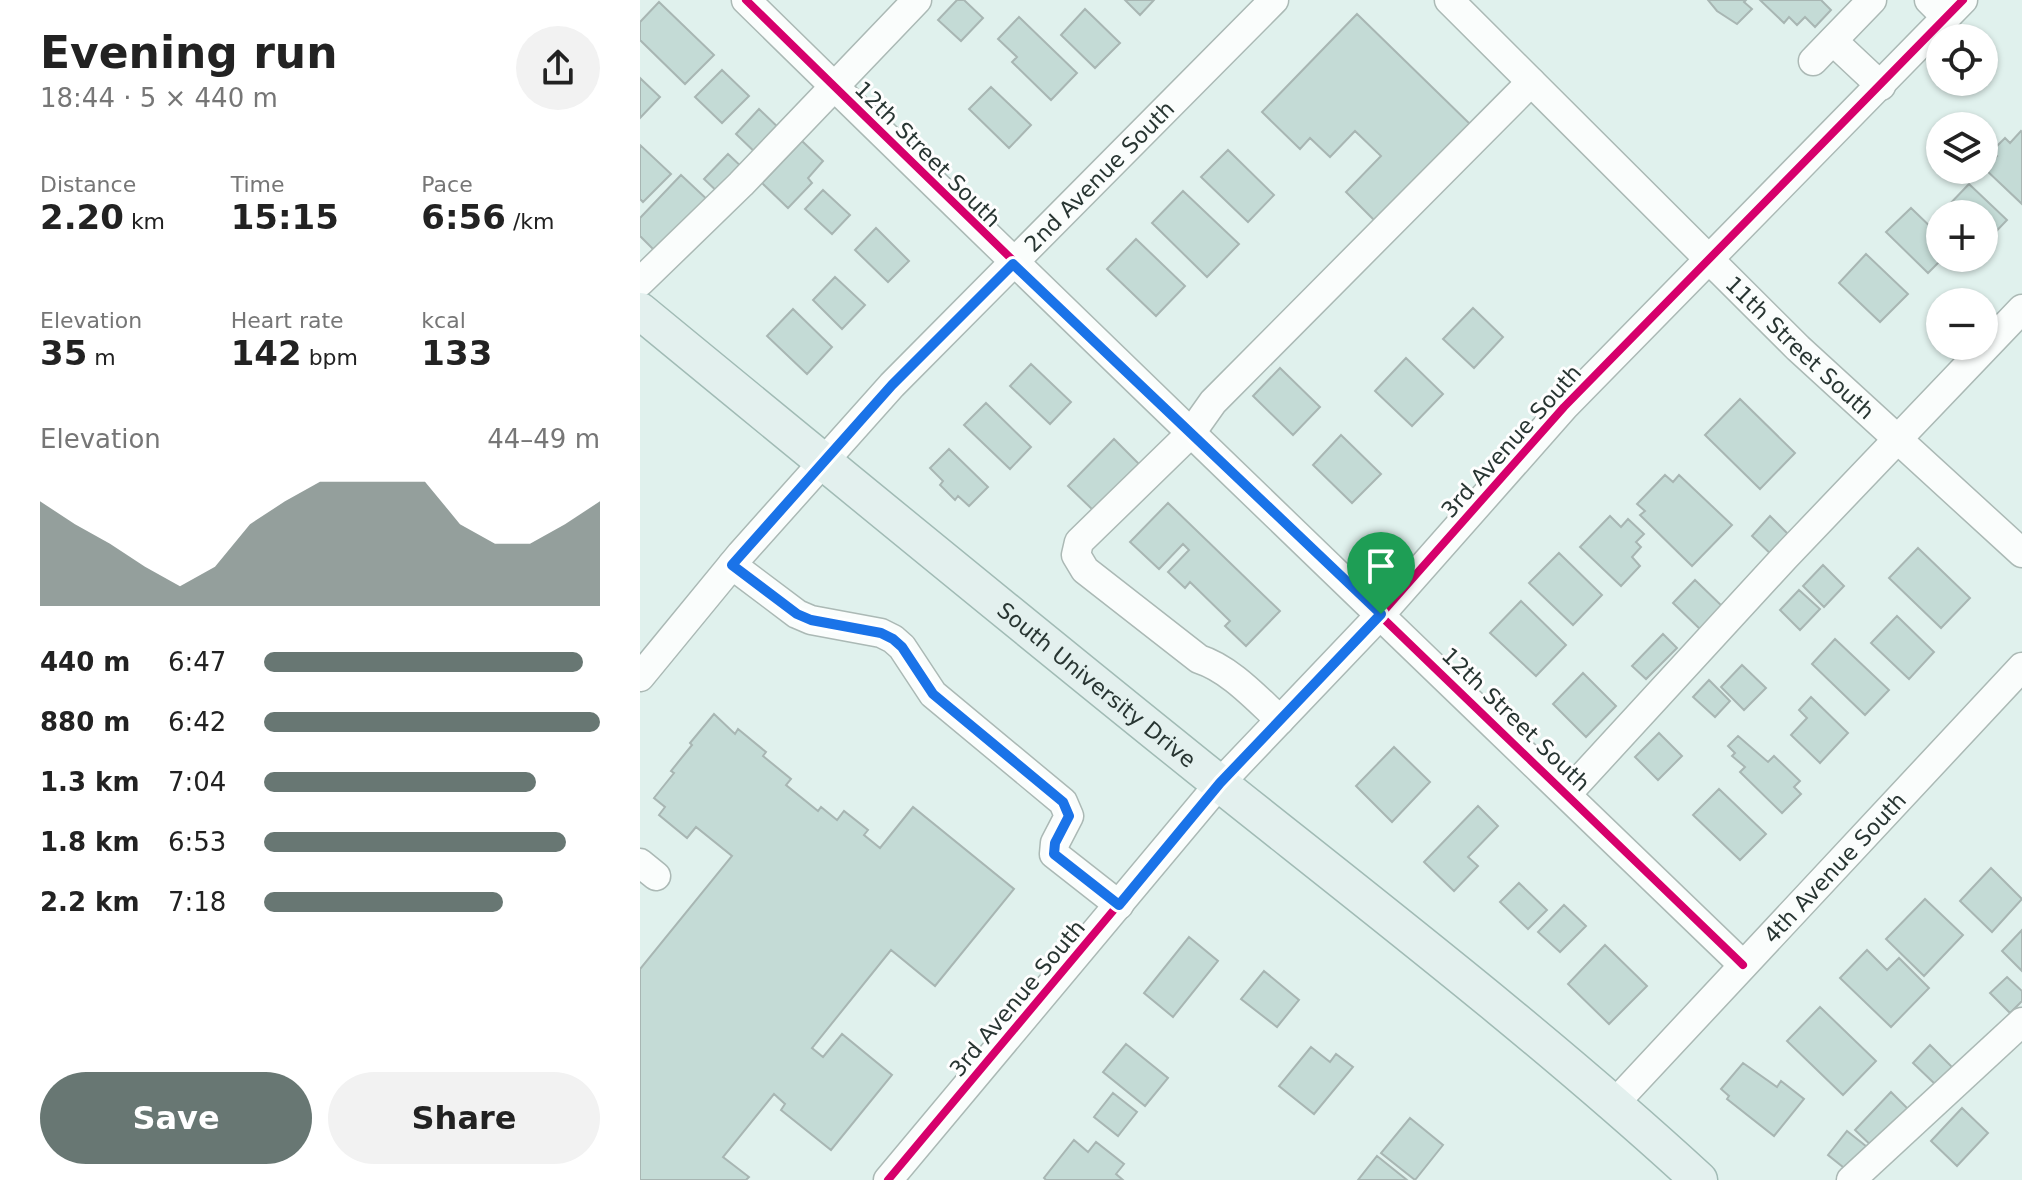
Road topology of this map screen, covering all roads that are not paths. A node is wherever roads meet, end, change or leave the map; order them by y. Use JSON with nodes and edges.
{"nodes":[{"id":1,"x":746,"y":0,"type":"edge"},
{"id":2,"x":917,"y":0,"type":"edge"},
{"id":3,"x":1274,"y":0,"type":"edge"},
{"id":4,"x":1449,"y":0,"type":"edge"},
{"id":5,"x":1872,"y":0,"type":"edge"},
{"id":6,"x":1946,"y":6,"type":"edge"},
{"id":7,"x":1833,"y":41,"type":"junction"},
{"id":8,"x":1813,"y":61,"type":"dead end"},
{"id":9,"x":1531,"y":82,"type":"junction"},
{"id":10,"x":834,"y":86,"type":"junction"},
{"id":11,"x":1881,"y":86,"type":"junction"},
{"id":12,"x":1709,"y":260,"type":"junction"},
{"id":13,"x":1013,"y":264,"type":"junction"},
{"id":14,"x":640,"y":282,"type":"edge"},
{"id":15,"x":2022,"y":309,"type":"edge"},
{"id":16,"x":640,"y":311,"type":"edge"},
{"id":17,"x":1191,"y":433,"type":"junction"},
{"id":18,"x":1898,"y":439,"type":"junction"},
{"id":19,"x":824,"y":462,"type":"junction"},
{"id":20,"x":2022,"y":553,"type":"edge"},
{"id":21,"x":732,"y":565,"type":"junction"},
{"id":22,"x":1381,"y":614,"type":"junction"},
{"id":23,"x":2022,"y":667,"type":"edge"},
{"id":24,"x":640,"y":677,"type":"edge"},
{"id":25,"x":1280,"y":720,"type":"junction"},
{"id":26,"x":1220,"y":783,"type":"junction"},
{"id":27,"x":1567,"y":794,"type":"junction"},
{"id":28,"x":1119,"y":905,"type":"junction"},
{"id":29,"x":1743,"y":965,"type":"junction"},
{"id":30,"x":2022,"y":1022,"type":"edge"},
{"id":31,"x":1615,"y":1103,"type":"junction"},
{"id":32,"x":888,"y":1180,"type":"edge"},
{"id":33,"x":1699,"y":1180,"type":"edge"},
{"id":34,"x":1851,"y":1180,"type":"edge"}],
"edges":[{"from":1,"to":10,"type":"street","name":"12th Street South"},
{"from":2,"to":10,"type":"street"},
{"from":3,"to":13,"type":"street","name":"2nd Avenue South"},
{"from":4,"to":9,"type":"street","name":"11th Street South"},
{"from":5,"to":7,"type":"street"},
{"from":6,"to":11,"type":"street","name":"3rd Avenue South"},
{"from":7,"to":8,"type":"street"},
{"from":7,"to":11,"type":"street"},
{"from":9,"to":12,"type":"street","name":"11th Street South"},
{"from":9,"to":17,"type":"street"},
{"from":10,"to":13,"type":"street","name":"12th Street South"},
{"from":10,"to":14,"type":"street"},
{"from":11,"to":12,"type":"street","name":"3rd Avenue South"},
{"from":12,"to":18,"type":"street","name":"11th Street South"},
{"from":12,"to":22,"type":"street","name":"3rd Avenue South"},
{"from":13,"to":17,"type":"street","name":"12th Street South"},
{"from":13,"to":19,"type":"street","name":"2nd Avenue South"},
{"from":15,"to":18,"type":"street"},
{"from":16,"to":19,"type":"main road","name":"South University Drive"},
{"from":17,"to":22,"type":"street","name":"12th Street South"},
{"from":17,"to":25,"type":"street"},
{"from":18,"to":20,"type":"street","name":"11th Street South"},
{"from":18,"to":27,"type":"street"},
{"from":19,"to":21,"type":"street","name":"2nd Avenue South"},
{"from":19,"to":26,"type":"main road","name":"South University Drive"},
{"from":21,"to":24,"type":"street","name":"2nd Avenue South"},
{"from":21,"to":28,"type":"street"},
{"from":22,"to":25,"type":"street","name":"3rd Avenue South"},
{"from":22,"to":27,"type":"street","name":"12th Street South"},
{"from":23,"to":29,"type":"street","name":"4th Avenue South"},
{"from":25,"to":26,"type":"street","name":"3rd Avenue South"},
{"from":26,"to":28,"type":"street","name":"3rd Avenue South"},
{"from":26,"to":31,"type":"main road","name":"South University Drive"},
{"from":27,"to":29,"type":"street","name":"12th Street South"},
{"from":28,"to":32,"type":"street","name":"3rd Avenue South"},
{"from":29,"to":31,"type":"street","name":"4th Avenue South"},
{"from":30,"to":34,"type":"street"},
{"from":31,"to":33,"type":"main road","name":"South University Drive"}]}
